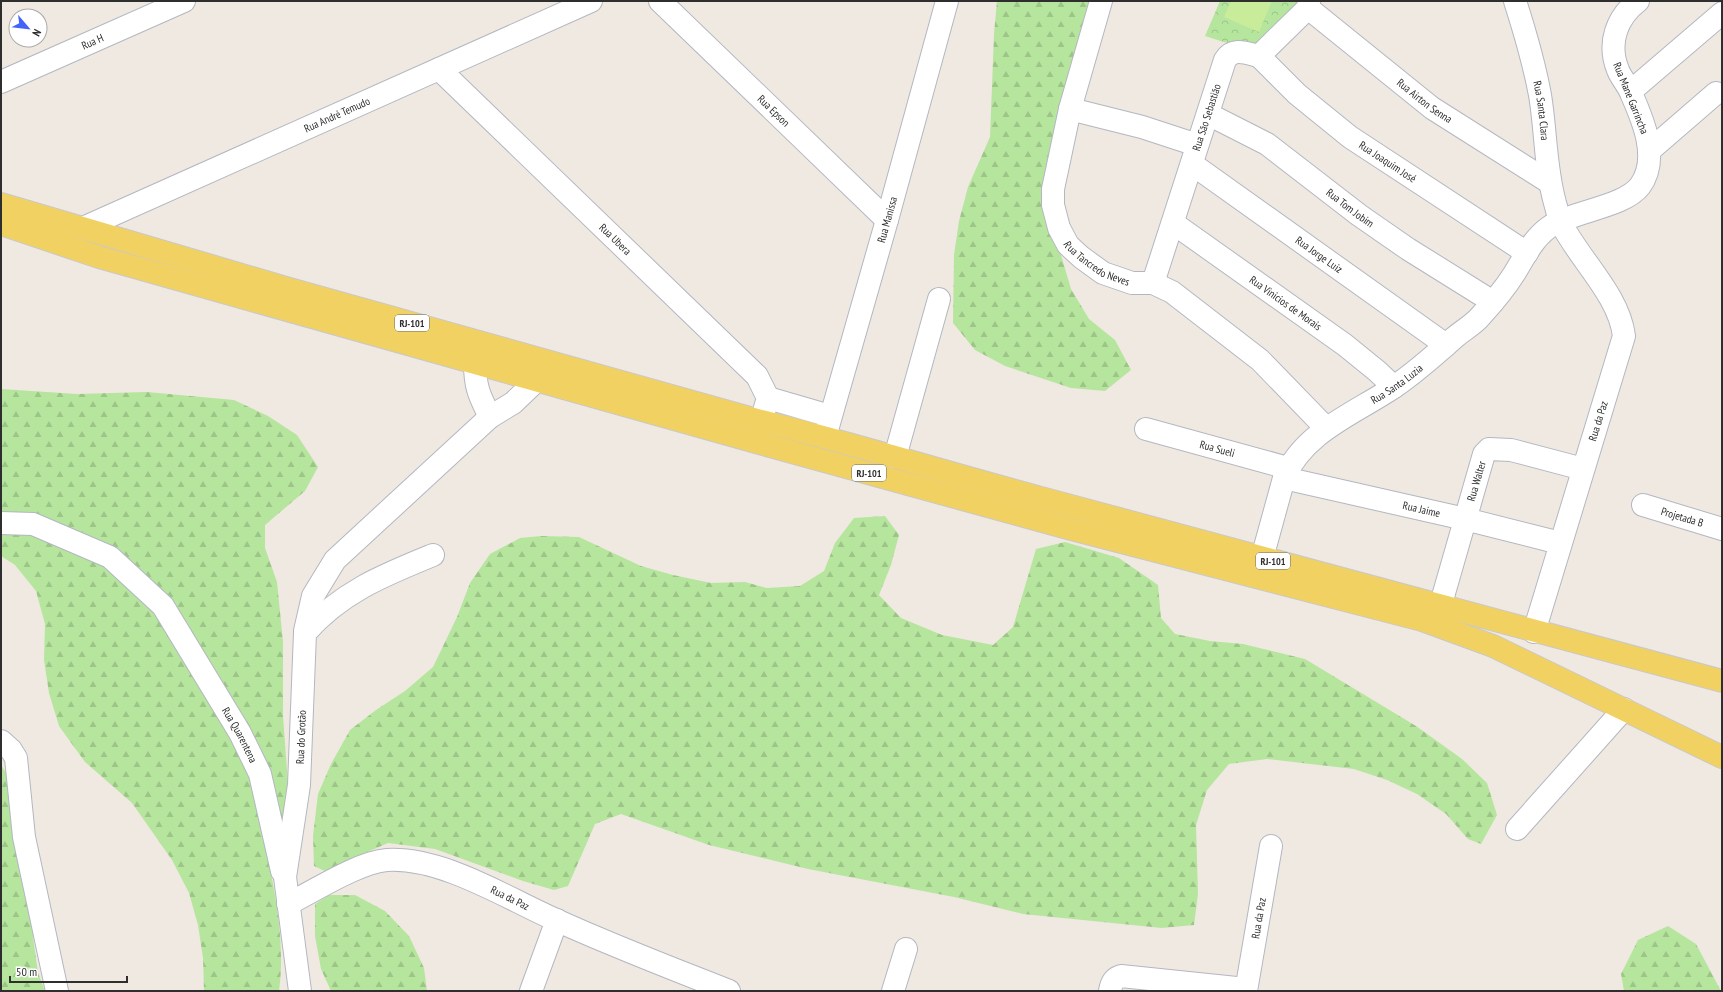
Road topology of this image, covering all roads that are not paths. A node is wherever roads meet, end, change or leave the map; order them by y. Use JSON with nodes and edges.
{"nodes":[{"id":1,"x":184,"y":1,"type":"edge"},
{"id":2,"x":592,"y":1,"type":"edge"},
{"id":3,"x":660,"y":1,"type":"edge"},
{"id":4,"x":947,"y":1,"type":"edge"},
{"id":5,"x":1101,"y":1,"type":"edge"},
{"id":6,"x":1515,"y":1,"type":"edge"},
{"id":7,"x":1638,"y":1,"type":"edge"},
{"id":8,"x":1308,"y":4,"type":"edge"},
{"id":9,"x":1722,"y":13,"type":"edge"},
{"id":10,"x":1259,"y":56,"type":"junction"},
{"id":11,"x":438,"y":69,"type":"junction"},
{"id":12,"x":1,"y":82,"type":"edge"},
{"id":13,"x":1631,"y":91,"type":"junction"},
{"id":14,"x":1716,"y":93,"type":"dead end"},
{"id":15,"x":1070,"y":109,"type":"junction"},
{"id":16,"x":1208,"y":114,"type":"junction"},
{"id":17,"x":1649,"y":151,"type":"junction"},
{"id":18,"x":1195,"y":155,"type":"junction"},
{"id":19,"x":1549,"y":182,"type":"junction"},
{"id":20,"x":1,"y":204,"type":"edge"},
{"id":21,"x":887,"y":220,"type":"junction"},
{"id":22,"x":1561,"y":222,"type":"junction"},
{"id":23,"x":1173,"y":223,"type":"junction"},
{"id":24,"x":1,"y":224,"type":"edge"},
{"id":25,"x":82,"y":228,"type":"junction"},
{"id":26,"x":1527,"y":253,"type":"junction"},
{"id":27,"x":1153,"y":283,"type":"junction"},
{"id":28,"x":940,"y":299,"type":"dead end"},
{"id":29,"x":1493,"y":302,"type":"junction"},
{"id":30,"x":1446,"y":345,"type":"junction"},
{"id":31,"x":475,"y":363,"type":"junction"},
{"id":32,"x":537,"y":380,"type":"junction"},
{"id":33,"x":1394,"y":387,"type":"junction"},
{"id":34,"x":768,"y":398,"type":"junction"},
{"id":35,"x":830,"y":416,"type":"junction"},
{"id":36,"x":490,"y":417,"type":"junction"},
{"id":37,"x":761,"y":421,"type":"junction"},
{"id":38,"x":1326,"y":428,"type":"junction"},
{"id":39,"x":1146,"y":429,"type":"dead end"},
{"id":40,"x":825,"y":437,"type":"junction"},
{"id":41,"x":895,"y":457,"type":"junction"},
{"id":42,"x":1583,"y":469,"type":"junction"},
{"id":43,"x":1286,"y":473,"type":"junction"},
{"id":44,"x":1643,"y":505,"type":"dead end"},
{"id":45,"x":1465,"y":519,"type":"junction"},
{"id":46,"x":1,"y":523,"type":"edge"},
{"id":47,"x":1722,"y":529,"type":"edge"},
{"id":48,"x":1560,"y":543,"type":"junction"},
{"id":49,"x":433,"y":555,"type":"dead end"},
{"id":50,"x":1262,"y":558,"type":"junction"},
{"id":51,"x":1440,"y":607,"type":"junction"},
{"id":52,"x":304,"y":632,"type":"junction"},
{"id":53,"x":1534,"y":632,"type":"junction"},
{"id":54,"x":1722,"y":681,"type":"edge"},
{"id":55,"x":1624,"y":708,"type":"junction"},
{"id":56,"x":1,"y":741,"type":"edge"},
{"id":57,"x":1722,"y":757,"type":"edge"},
{"id":58,"x":1517,"y":829,"type":"dead end"},
{"id":59,"x":1271,"y":846,"type":"dead end"},
{"id":60,"x":285,"y":877,"type":"junction"},
{"id":61,"x":288,"y":904,"type":"junction"},
{"id":62,"x":557,"y":920,"type":"junction"},
{"id":63,"x":906,"y":948,"type":"dead end"},
{"id":64,"x":1246,"y":990,"type":"edge"},
{"id":65,"x":57,"y":991,"type":"edge"},
{"id":66,"x":300,"y":991,"type":"edge"},
{"id":67,"x":531,"y":991,"type":"edge"},
{"id":68,"x":730,"y":991,"type":"edge"},
{"id":69,"x":893,"y":991,"type":"edge"},
{"id":70,"x":1110,"y":991,"type":"edge"}],
"edges":[{"from":1,"to":12,"type":"street","name":"Rua H"},
{"from":2,"to":11,"type":"street","name":"Rua André Temudo"},
{"from":3,"to":21,"type":"street","name":"Rua Epson"},
{"from":4,"to":21,"type":"street","name":"Rua Manissa"},
{"from":5,"to":15,"type":"street","name":"Rua Tancredo Neves"},
{"from":6,"to":19,"type":"street","name":"Rua Santa Clara"},
{"from":7,"to":13,"type":"street","name":"Rua Mane Garrincha"},
{"from":8,"to":10,"type":"street"},
{"from":8,"to":19,"type":"street","name":"Rua Airton Senna"},
{"from":9,"to":13,"type":"street"},
{"from":10,"to":16,"type":"street","name":"Rua Sāo Sebastiāo"},
{"from":10,"to":26,"type":"street","name":"Rua Joaquim José"},
{"from":11,"to":25,"type":"street","name":"Rua André Temudo"},
{"from":11,"to":34,"type":"street","name":"Rua Ubera"},
{"from":13,"to":17,"type":"street","name":"Rua Mane Garrincha"},
{"from":14,"to":17,"type":"street"},
{"from":15,"to":18,"type":"street","name":"Rua Jorge Luiz"},
{"from":15,"to":27,"type":"street","name":"Rua Tancredo Neves"},
{"from":16,"to":18,"type":"street","name":"Rua Sāo Sebastiāo"},
{"from":16,"to":29,"type":"street","name":"Rua Tom Jobim"},
{"from":17,"to":22,"type":"street","name":"Rua Mane Garrincha"},
{"from":18,"to":23,"type":"street","name":"Rua Sāo Sebastiāo"},
{"from":18,"to":30,"type":"street","name":"Rua Jorge Luiz"},
{"from":19,"to":22,"type":"street","name":"Rua Santa Clara"},
{"from":20,"to":25,"type":"main road","number":"RJ-101"},
{"from":21,"to":35,"type":"street","name":"Rua Manissa"},
{"from":22,"to":26,"type":"street","name":"Rua Santa Luzia"},
{"from":22,"to":42,"type":"street","name":"Rua da Paz"},
{"from":23,"to":27,"type":"street","name":"Rua Sāo Sebastiāo"},
{"from":23,"to":33,"type":"street","name":"Rua Vinicios de Morais"},
{"from":24,"to":31,"type":"main road","number":"RJ-101"},
{"from":25,"to":37,"type":"main road","number":"RJ-101"},
{"from":26,"to":29,"type":"street","name":"Rua Santa Luzia"},
{"from":27,"to":38,"type":"street","name":"Rua Tancredo Neves"},
{"from":28,"to":41,"type":"street"},
{"from":29,"to":30,"type":"street","name":"Rua Santa Luzia"},
{"from":30,"to":33,"type":"street","name":"Rua Santa Luzia"},
{"from":31,"to":32,"type":"main road","number":"RJ-101"},
{"from":31,"to":36,"type":"street"},
{"from":32,"to":36,"type":"street","name":"Rua do Grotão"},
{"from":32,"to":55,"type":"main road","number":"RJ-101"},
{"from":33,"to":38,"type":"street","name":"Rua Santa Luzia"},
{"from":34,"to":35,"type":"street"},
{"from":34,"to":37,"type":"street"},
{"from":35,"to":40,"type":"street","name":"Rua Manissa"},
{"from":36,"to":52,"type":"street","name":"Rua do Grotão"},
{"from":37,"to":40,"type":"main road","number":"RJ-101"},
{"from":38,"to":43,"type":"street","name":"Rua Santa Luzia"},
{"from":39,"to":43,"type":"street","name":"Rua Sueli"},
{"from":40,"to":41,"type":"main road","number":"RJ-101"},
{"from":41,"to":50,"type":"main road","number":"RJ-101"},
{"from":42,"to":45,"type":"street","name":"Rua Walter"},
{"from":42,"to":48,"type":"street","name":"Rua da Paz"},
{"from":43,"to":45,"type":"street","name":"Rua Jaime"},
{"from":43,"to":50,"type":"street","name":"Rua Santa Luzia"},
{"from":44,"to":47,"type":"street","name":"Projetada B"},
{"from":45,"to":48,"type":"street","name":"Rua Jaime"},
{"from":45,"to":51,"type":"street","name":"Rua Walter"},
{"from":46,"to":60,"type":"street","name":"Rua Quarentena"},
{"from":48,"to":53,"type":"street","name":"Rua da Paz"},
{"from":49,"to":52,"type":"street"},
{"from":50,"to":51,"type":"main road","number":"RJ-101"},
{"from":51,"to":53,"type":"main road","number":"RJ-101"},
{"from":52,"to":60,"type":"street","name":"Rua do Grotão"},
{"from":53,"to":54,"type":"main road","number":"RJ-101"},
{"from":55,"to":57,"type":"main road","number":"RJ-101"},
{"from":55,"to":58,"type":"street"},
{"from":56,"to":65,"type":"street"},
{"from":59,"to":64,"type":"street","name":"Rua da Paz"},
{"from":60,"to":61,"type":"street","name":"Rua do Grotão"},
{"from":61,"to":62,"type":"street","name":"Rua da Paz"},
{"from":61,"to":66,"type":"street","name":"Rua do Grotão"},
{"from":62,"to":67,"type":"street"},
{"from":62,"to":68,"type":"street","name":"Rua da Paz"},
{"from":63,"to":69,"type":"street"},
{"from":64,"to":70,"type":"street"}]}
